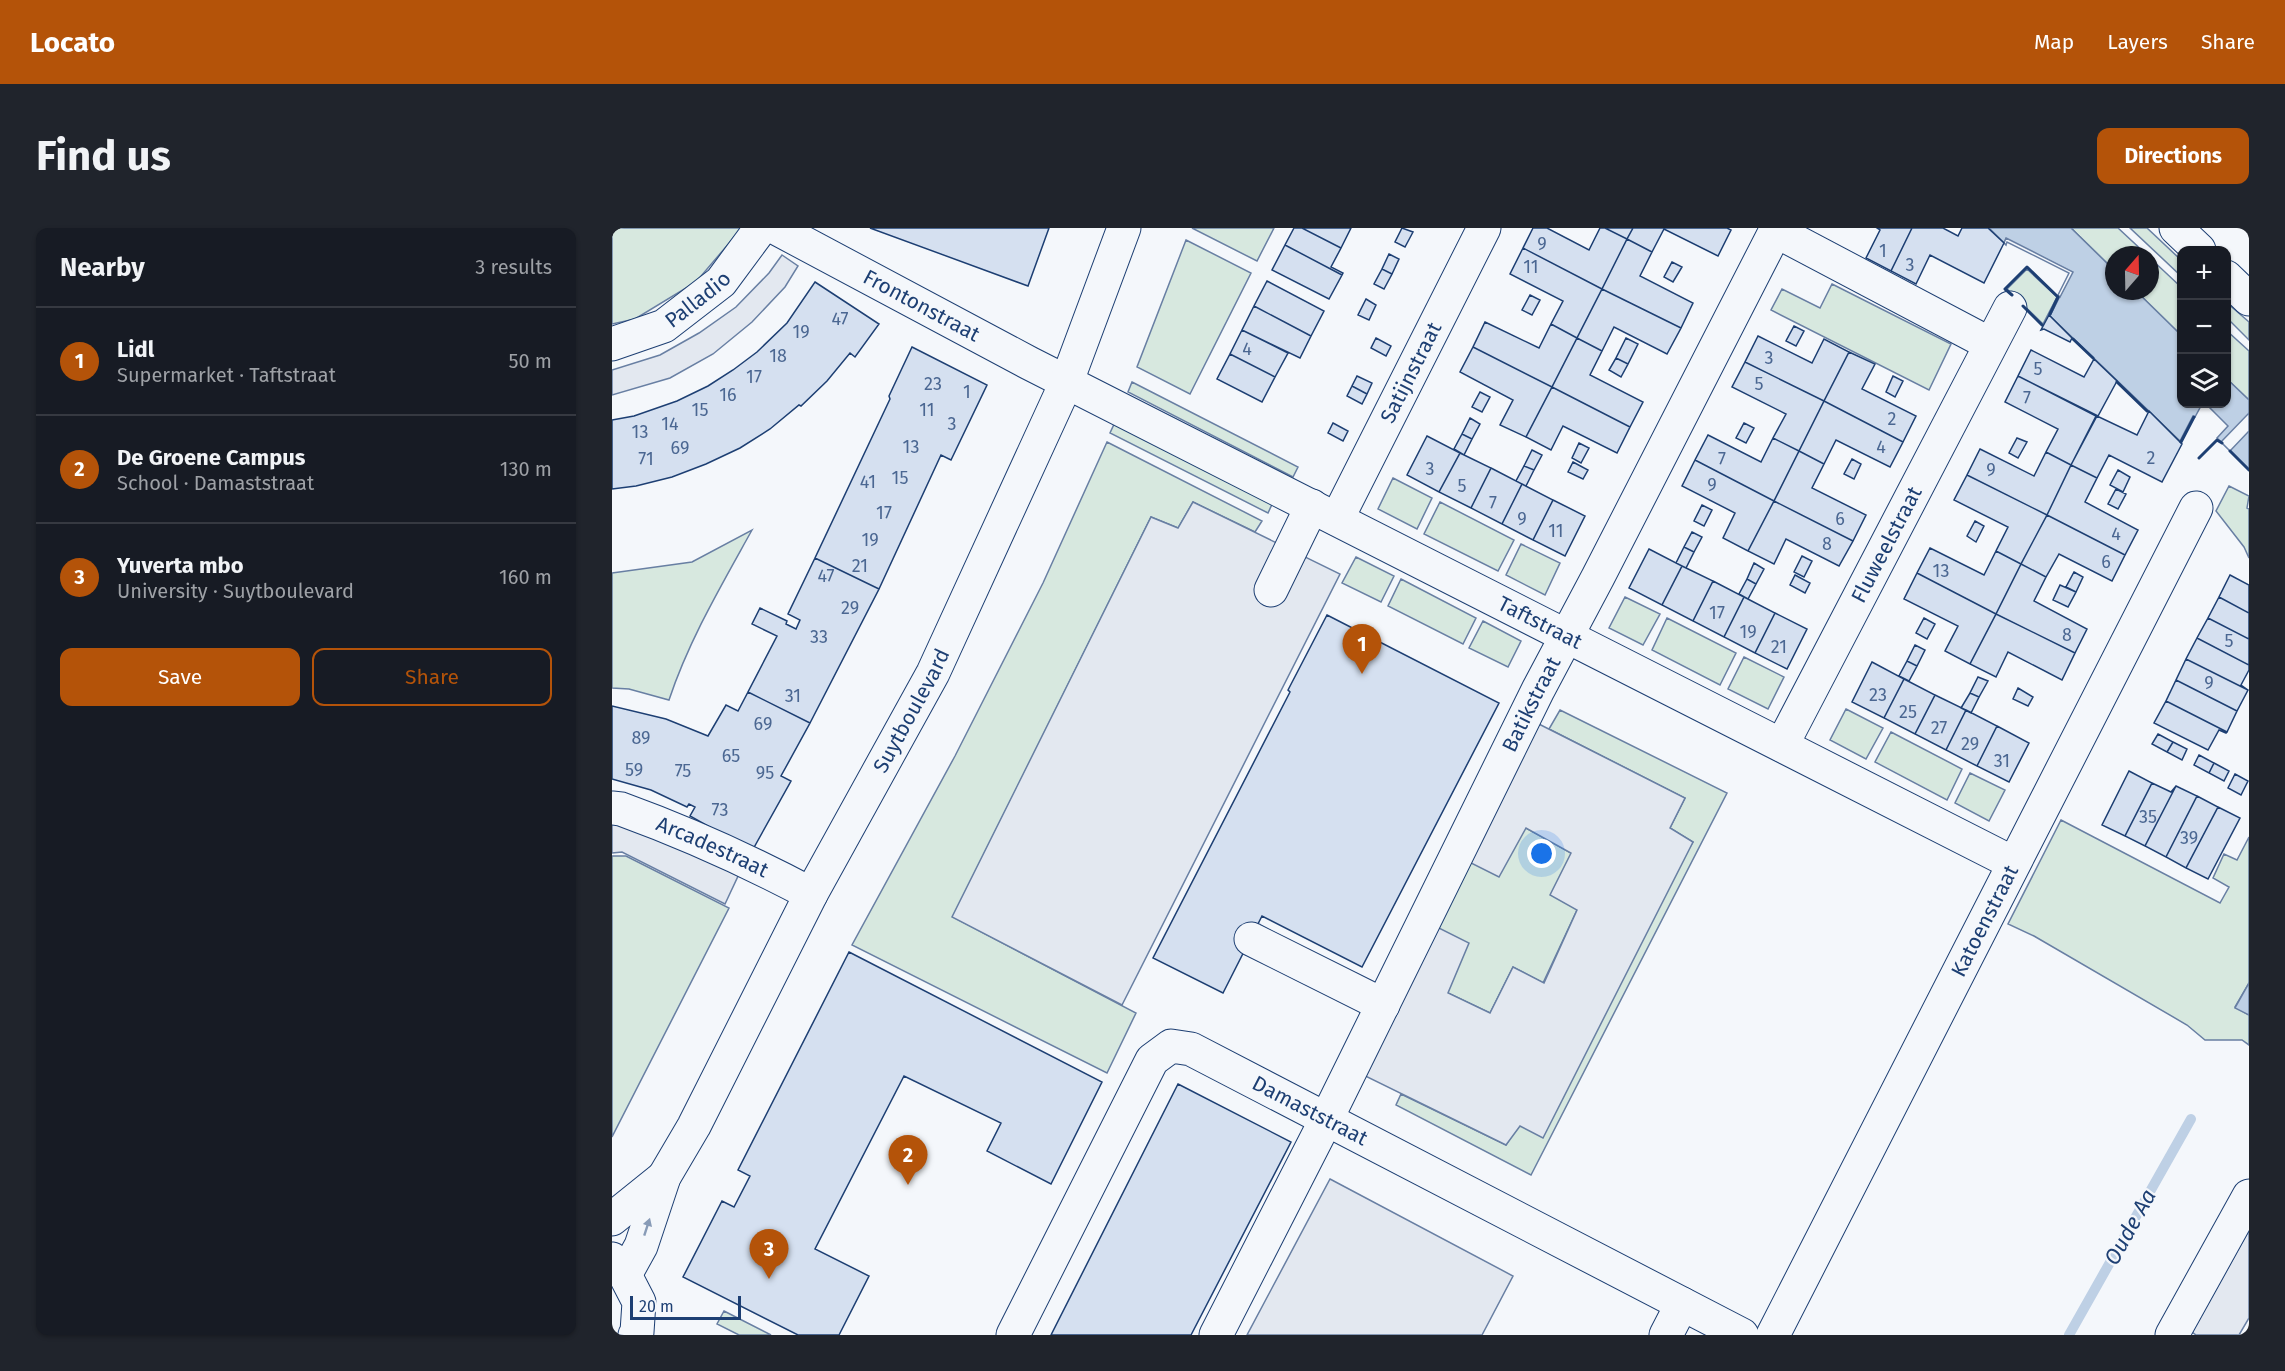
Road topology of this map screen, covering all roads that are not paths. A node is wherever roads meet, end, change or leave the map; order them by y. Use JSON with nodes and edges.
{"nodes":[{"id":1,"x":761,"y":228,"type":"edge"},
{"id":2,"x":776,"y":228,"type":"edge"},
{"id":3,"x":1124,"y":228,"type":"edge"},
{"id":4,"x":1484,"y":228,"type":"edge"},
{"id":5,"x":2175,"y":228,"type":"edge"},
{"id":6,"x":1777,"y":230,"type":"edge"},
{"id":7,"x":2195,"y":246,"type":"edge"},
{"id":8,"x":2231,"y":282,"type":"edge"},
{"id":9,"x":2249,"y":299,"type":"edge"},
{"id":10,"x":2010,"y":308,"type":"dead end"},
{"id":11,"x":612,"y":344,"type":"edge"},
{"id":12,"x":1990,"y":344,"type":"junction"},
{"id":13,"x":1067,"y":381,"type":"junction"},
{"id":14,"x":2196,"y":508,"type":"dead end"},
{"id":15,"x":1324,"y":512,"type":"junction"},
{"id":16,"x":1271,"y":591,"type":"dead end"},
{"id":17,"x":1567,"y":636,"type":"junction"},
{"id":18,"x":1782,"y":745,"type":"junction"},
{"id":19,"x":612,"y":808,"type":"edge"},
{"id":20,"x":2013,"y":863,"type":"junction"},
{"id":21,"x":811,"y":894,"type":"junction"},
{"id":22,"x":1251,"y":939,"type":"dead end"},
{"id":23,"x":1383,"y":1005,"type":"junction"},
{"id":24,"x":1326,"y":1120,"type":"junction"},
{"id":25,"x":664,"y":1177,"type":"junction"},
{"id":26,"x":2249,"y":1196,"type":"edge"},
{"id":27,"x":612,"y":1219,"type":"edge"},
{"id":28,"x":618,"y":1267,"type":"edge"},
{"id":29,"x":1682,"y":1304,"type":"junction"},
{"id":30,"x":635,"y":1335,"type":"edge"},
{"id":31,"x":1013,"y":1335,"type":"edge"},
{"id":32,"x":1216,"y":1335,"type":"edge"},
{"id":33,"x":1666,"y":1335,"type":"edge"},
{"id":34,"x":1742,"y":1335,"type":"edge"},
{"id":35,"x":1773,"y":1335,"type":"edge"},
{"id":36,"x":2172,"y":1335,"type":"edge"}],
"edges":[{"from":1,"to":11,"type":"street","name":"Palladio"},
{"from":2,"to":13,"type":"street","name":"Frontonstraat"},
{"from":3,"to":13,"type":"street","name":"Suytboulevard"},
{"from":4,"to":15,"type":"street","name":"Satijnstraat"},
{"from":5,"to":7,"type":"street"},
{"from":6,"to":12,"type":"street"},
{"from":6,"to":17,"type":"street","name":"Batikstraat"},
{"from":8,"to":9,"type":"street"},
{"from":10,"to":12,"type":"street","name":"Fluweelstraat"},
{"from":12,"to":18,"type":"street","name":"Fluweelstraat"},
{"from":13,"to":15,"type":"street","name":"Taftstraat"},
{"from":13,"to":21,"type":"street","name":"Suytboulevard"},
{"from":14,"to":20,"type":"street","name":"Katoenstraat"},
{"from":15,"to":16,"type":"street","name":"Satijnstraat"},
{"from":15,"to":17,"type":"street","name":"Taftstraat"},
{"from":17,"to":18,"type":"street","name":"Taftstraat"},
{"from":17,"to":23,"type":"street","name":"Batikstraat"},
{"from":18,"to":20,"type":"street","name":"Taftstraat"},
{"from":19,"to":21,"type":"street","name":"Arcadestraat"},
{"from":20,"to":35,"type":"street","name":"Katoenstraat"},
{"from":21,"to":25,"type":"street","name":"Suytboulevard"},
{"from":22,"to":23,"type":"street"},
{"from":23,"to":24,"type":"street","name":"Batikstraat"},
{"from":24,"to":29,"type":"street","name":"Damaststraat"},
{"from":24,"to":31,"type":"street","name":"Damaststraat"},
{"from":24,"to":32,"type":"street","name":"Batikstraat"},
{"from":25,"to":27,"type":"street","name":"Suytboulevard"},
{"from":28,"to":25,"type":"street","name":"Suytboulevard","one_way":true},
{"from":26,"to":36,"type":"street"},
{"from":28,"to":30,"type":"street"},
{"from":29,"to":33,"type":"street"},
{"from":29,"to":34,"type":"street","name":"Damaststraat"}]}
